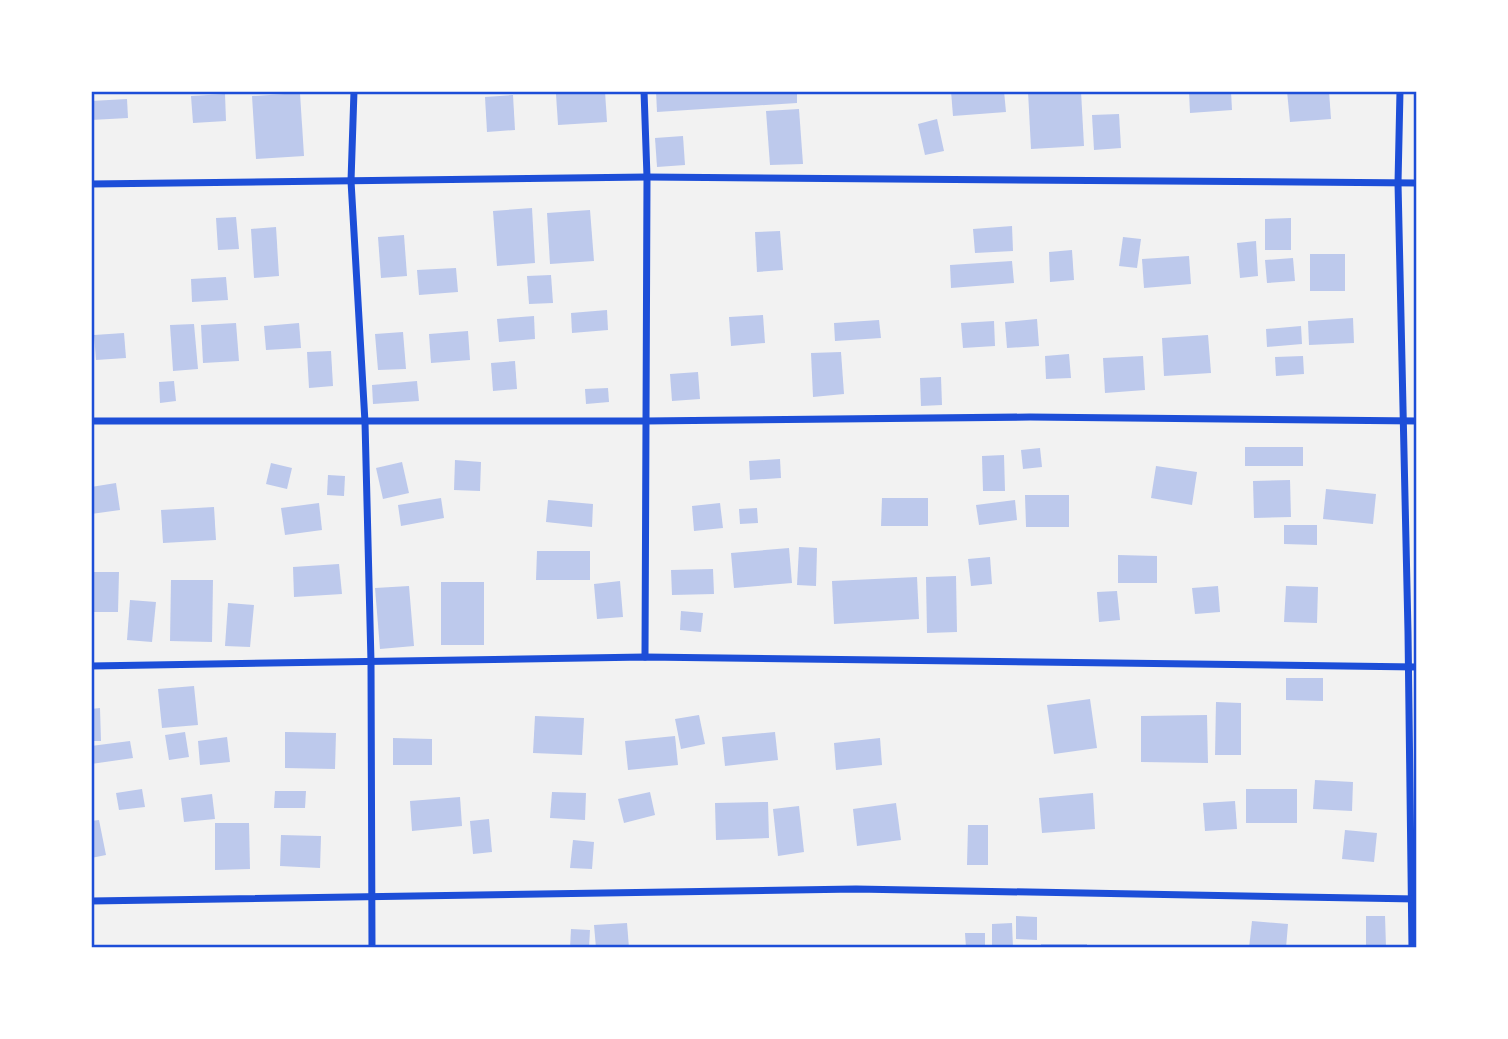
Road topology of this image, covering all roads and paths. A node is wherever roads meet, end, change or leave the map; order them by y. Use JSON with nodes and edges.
{"nodes":[{"id":1,"x":354,"y":91,"type":"edge"},
{"id":2,"x":644,"y":91,"type":"edge"},
{"id":3,"x":1400,"y":91,"type":"edge"},
{"id":4,"x":647,"y":177,"type":"junction"},
{"id":5,"x":351,"y":181,"type":"junction"},
{"id":6,"x":1398,"y":183,"type":"junction"},
{"id":7,"x":1417,"y":183,"type":"edge"},
{"id":8,"x":91,"y":184,"type":"edge"},
{"id":9,"x":91,"y":421,"type":"edge"},
{"id":10,"x":646,"y":421,"type":"junction"},
{"id":11,"x":1404,"y":421,"type":"junction"},
{"id":12,"x":1417,"y":421,"type":"edge"},
{"id":13,"x":365,"y":422,"type":"junction"},
{"id":14,"x":645,"y":657,"type":"junction"},
{"id":15,"x":371,"y":662,"type":"junction"},
{"id":16,"x":91,"y":666,"type":"edge"},
{"id":17,"x":1413,"y":667,"type":"edge"},
{"id":18,"x":372,"y":897,"type":"junction"},
{"id":19,"x":1414,"y":899,"type":"edge"},
{"id":20,"x":91,"y":901,"type":"edge"},
{"id":21,"x":372,"y":948,"type":"edge"},
{"id":22,"x":1412,"y":948,"type":"edge"}],
"edges":[{"from":1,"to":5,"type":"street"},
{"from":2,"to":4,"type":"street"},
{"from":3,"to":6,"type":"street"},
{"from":4,"to":5,"type":"street"},
{"from":4,"to":6,"type":"street"},
{"from":4,"to":10,"type":"street"},
{"from":5,"to":8,"type":"street"},
{"from":5,"to":13,"type":"street"},
{"from":6,"to":7,"type":"street"},
{"from":6,"to":11,"type":"street"},
{"from":9,"to":13,"type":"street"},
{"from":10,"to":11,"type":"street"},
{"from":10,"to":13,"type":"street"},
{"from":10,"to":14,"type":"street"},
{"from":11,"to":12,"type":"street"},
{"from":11,"to":17,"type":"street"},
{"from":13,"to":15,"type":"street"},
{"from":14,"to":15,"type":"street"},
{"from":14,"to":17,"type":"street"},
{"from":15,"to":16,"type":"street"},
{"from":15,"to":18,"type":"street"},
{"from":17,"to":19,"type":"street"},
{"from":18,"to":19,"type":"street"},
{"from":18,"to":20,"type":"street"},
{"from":18,"to":21,"type":"street"},
{"from":19,"to":22,"type":"street"}]}
